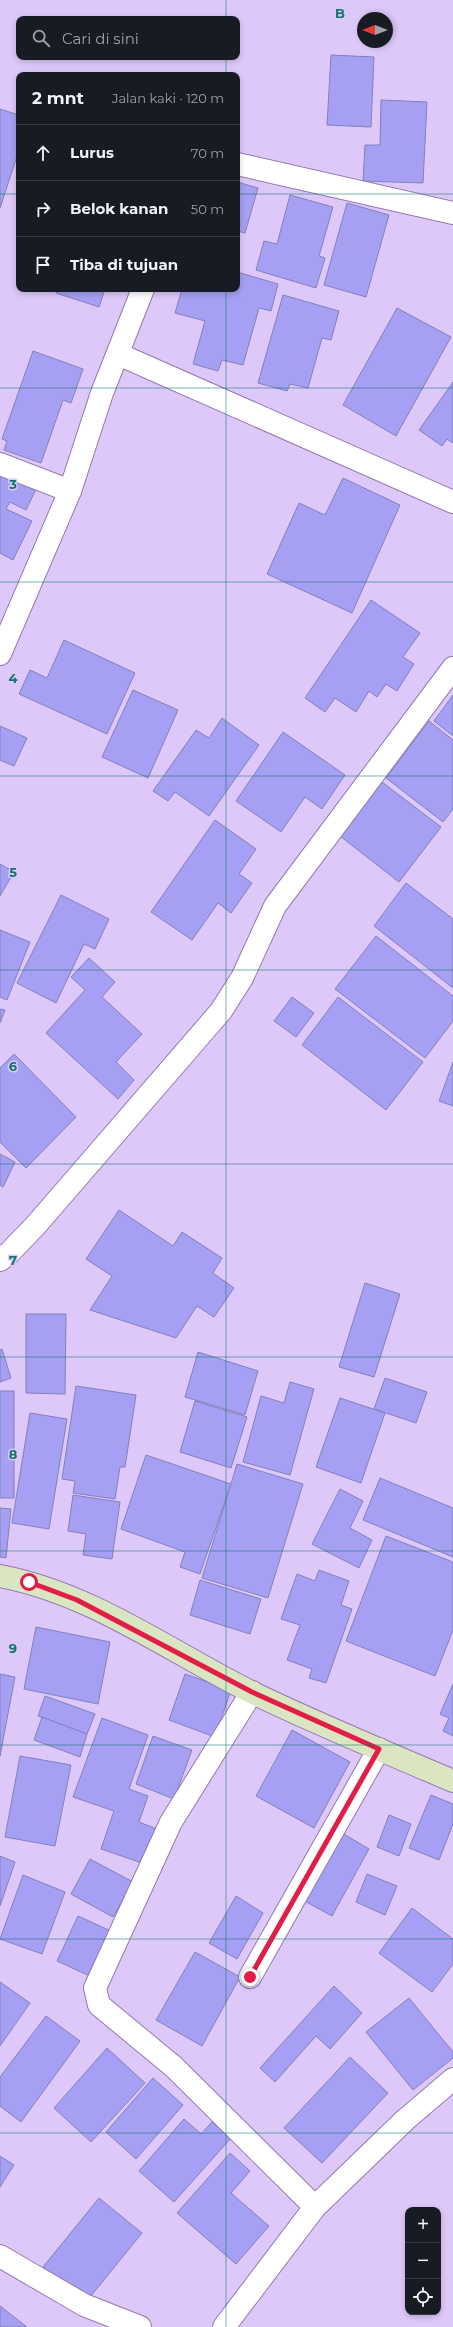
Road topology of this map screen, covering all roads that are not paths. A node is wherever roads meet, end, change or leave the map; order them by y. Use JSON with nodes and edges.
{"nodes":[{"id":1,"x":240,"y":165,"type":"edge"},
{"id":2,"x":453,"y":213,"type":"edge"},
{"id":3,"x":142,"y":292,"type":"edge"},
{"id":4,"x":118,"y":354,"type":"junction"},
{"id":5,"x":0,"y":464,"type":"edge"},
{"id":6,"x":70,"y":491,"type":"junction"},
{"id":7,"x":453,"y":502,"type":"edge"},
{"id":8,"x":0,"y":654,"type":"edge"},
{"id":9,"x":453,"y":668,"type":"edge"},
{"id":10,"x":0,"y":1260,"type":"edge"},
{"id":11,"x":0,"y":1576,"type":"edge"},
{"id":12,"x":252,"y":1692,"type":"junction"},
{"id":13,"x":379,"y":1749,"type":"junction"},
{"id":14,"x":453,"y":1781,"type":"edge"},
{"id":15,"x":250,"y":1977,"type":"dead end"},
{"id":16,"x":453,"y":2079,"type":"edge"},
{"id":17,"x":315,"y":2206,"type":"junction"},
{"id":18,"x":0,"y":2256,"type":"edge"},
{"id":19,"x":140,"y":2327,"type":"edge"},
{"id":20,"x":224,"y":2327,"type":"edge"}],
"edges":[{"from":1,"to":2,"type":"street"},
{"from":3,"to":4,"type":"street"},
{"from":4,"to":6,"type":"street"},
{"from":4,"to":7,"type":"street"},
{"from":5,"to":6,"type":"street"},
{"from":6,"to":8,"type":"street"},
{"from":9,"to":10,"type":"street"},
{"from":11,"to":12,"type":"street"},
{"from":12,"to":13,"type":"street"},
{"from":12,"to":17,"type":"street"},
{"from":13,"to":14,"type":"street"},
{"from":13,"to":15,"type":"street"},
{"from":16,"to":17,"type":"street"},
{"from":17,"to":20,"type":"street"},
{"from":18,"to":19,"type":"street"}]}
